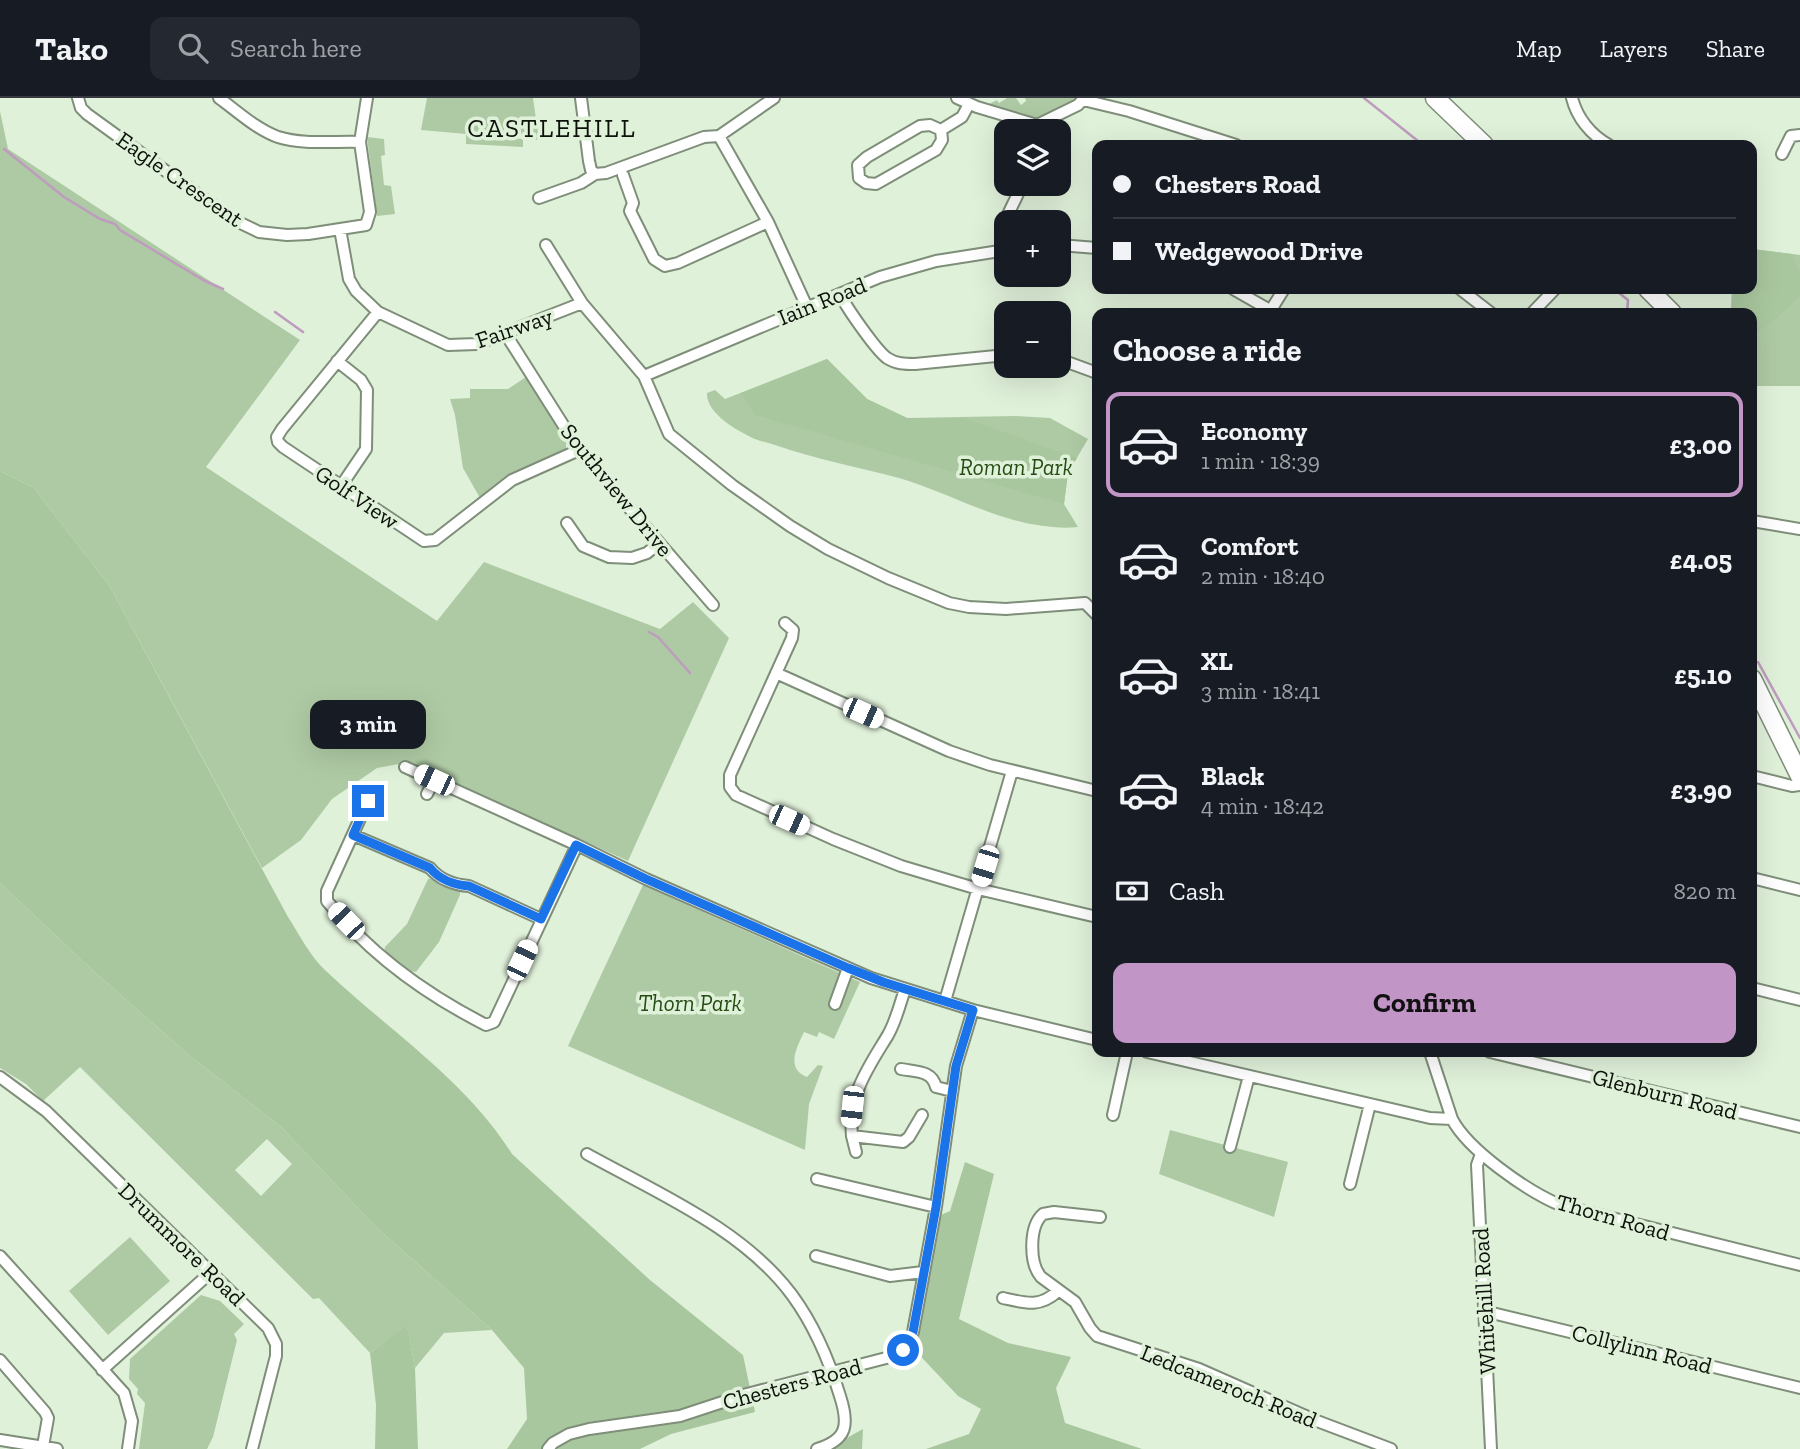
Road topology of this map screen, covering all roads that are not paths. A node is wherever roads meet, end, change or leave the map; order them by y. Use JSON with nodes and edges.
{"nodes":[{"id":1,"x":78,"y":98,"type":"edge"},
{"id":2,"x":219,"y":98,"type":"edge"},
{"id":3,"x":367,"y":98,"type":"edge"},
{"id":4,"x":581,"y":98,"type":"edge"},
{"id":5,"x":774,"y":98,"type":"edge"},
{"id":6,"x":957,"y":98,"type":"edge"},
{"id":7,"x":1435,"y":98,"type":"edge"},
{"id":8,"x":1572,"y":98,"type":"edge"},
{"id":9,"x":1084,"y":99,"type":"edge"},
{"id":10,"x":973,"y":106,"type":"junction"},
{"id":11,"x":1011,"y":119,"type":"edge"},
{"id":12,"x":1053,"y":119,"type":"edge"},
{"id":13,"x":1781,"y":128,"type":"dead end"},
{"id":14,"x":941,"y":130,"type":"junction"},
{"id":15,"x":1795,"y":135,"type":"edge"},
{"id":16,"x":719,"y":136,"type":"junction"},
{"id":17,"x":1220,"y":140,"type":"edge"},
{"id":18,"x":1479,"y":140,"type":"edge"},
{"id":19,"x":1603,"y":140,"type":"edge"},
{"id":20,"x":360,"y":142,"type":"junction"},
{"id":21,"x":1782,"y":154,"type":"dead end"},
{"id":22,"x":595,"y":174,"type":"junction"},
{"id":23,"x":623,"y":175,"type":"dead end"},
{"id":24,"x":539,"y":198,"type":"dead end"},
{"id":25,"x":768,"y":222,"type":"junction"},
{"id":26,"x":340,"y":229,"type":"junction"},
{"id":27,"x":546,"y":245,"type":"dead end"},
{"id":28,"x":1071,"y":247,"type":"edge"},
{"id":29,"x":1092,"y":248,"type":"edge"},
{"id":30,"x":994,"y":252,"type":"edge"},
{"id":31,"x":840,"y":294,"type":"junction"},
{"id":32,"x":1241,"y":294,"type":"edge"},
{"id":33,"x":1466,"y":294,"type":"edge"},
{"id":34,"x":1550,"y":294,"type":"edge"},
{"id":35,"x":1653,"y":294,"type":"edge"},
{"id":36,"x":582,"y":303,"type":"junction"},
{"id":37,"x":807,"y":307,"type":"junction"},
{"id":38,"x":1265,"y":308,"type":"edge"},
{"id":39,"x":1485,"y":308,"type":"edge"},
{"id":40,"x":1537,"y":308,"type":"edge"},
{"id":41,"x":1667,"y":308,"type":"edge"},
{"id":42,"x":378,"y":312,"type":"junction"},
{"id":43,"x":505,"y":333,"type":"junction"},
{"id":44,"x":994,"y":356,"type":"edge"},
{"id":45,"x":337,"y":361,"type":"junction"},
{"id":46,"x":1071,"y":363,"type":"edge"},
{"id":47,"x":1092,"y":371,"type":"edge"},
{"id":48,"x":644,"y":376,"type":"junction"},
{"id":49,"x":579,"y":450,"type":"junction"},
{"id":50,"x":341,"y":486,"type":"junction"},
{"id":51,"x":1757,"y":522,"type":"edge"},
{"id":52,"x":567,"y":523,"type":"dead end"},
{"id":53,"x":1800,"y":530,"type":"edge"},
{"id":54,"x":659,"y":543,"type":"junction"},
{"id":55,"x":713,"y":605,"type":"dead end"},
{"id":56,"x":1092,"y":608,"type":"edge"},
{"id":57,"x":785,"y":623,"type":"dead end"},
{"id":58,"x":776,"y":674,"type":"junction"},
{"id":59,"x":1757,"y":688,"type":"edge"},
{"id":60,"x":405,"y":767,"type":"dead end"},
{"id":61,"x":1012,"y":771,"type":"junction"},
{"id":62,"x":1800,"y":776,"type":"edge"},
{"id":63,"x":1757,"y":777,"type":"edge"},
{"id":64,"x":434,"y":780,"type":"junction"},
{"id":65,"x":1800,"y":785,"type":"edge"},
{"id":66,"x":1092,"y":790,"type":"edge"},
{"id":67,"x":427,"y":793,"type":"dead end"},
{"id":68,"x":368,"y":801,"type":"dead end"},
{"id":69,"x":353,"y":835,"type":"junction"},
{"id":70,"x":576,"y":845,"type":"junction"},
{"id":71,"x":1757,"y":878,"type":"edge"},
{"id":72,"x":978,"y":889,"type":"junction"},
{"id":73,"x":1800,"y":890,"type":"edge"},
{"id":74,"x":1092,"y":917,"type":"edge"},
{"id":75,"x":541,"y":919,"type":"junction"},
{"id":76,"x":848,"y":968,"type":"junction"},
{"id":77,"x":905,"y":989,"type":"junction"},
{"id":78,"x":1757,"y":989,"type":"edge"},
{"id":79,"x":1800,"y":1000,"type":"edge"},
{"id":80,"x":944,"y":1001,"type":"junction"},
{"id":81,"x":835,"y":1004,"type":"dead end"},
{"id":82,"x":973,"y":1010,"type":"junction"},
{"id":83,"x":1092,"y":1039,"type":"edge"},
{"id":84,"x":1126,"y":1057,"type":"edge"},
{"id":85,"x":1168,"y":1057,"type":"edge"},
{"id":86,"x":1432,"y":1057,"type":"edge"},
{"id":87,"x":1511,"y":1057,"type":"edge"},
{"id":88,"x":901,"y":1069,"type":"dead end"},
{"id":89,"x":1249,"y":1076,"type":"junction"},
{"id":90,"x":0,"y":1077,"type":"edge"},
{"id":91,"x":953,"y":1091,"type":"junction"},
{"id":92,"x":1370,"y":1104,"type":"junction"},
{"id":93,"x":922,"y":1115,"type":"dead end"},
{"id":94,"x":1113,"y":1115,"type":"dead end"},
{"id":95,"x":1452,"y":1119,"type":"junction"},
{"id":96,"x":1800,"y":1127,"type":"edge"},
{"id":97,"x":852,"y":1136,"type":"junction"},
{"id":98,"x":1230,"y":1147,"type":"dead end"},
{"id":99,"x":856,"y":1152,"type":"dead end"},
{"id":100,"x":587,"y":1154,"type":"dead end"},
{"id":101,"x":1481,"y":1154,"type":"junction"},
{"id":102,"x":817,"y":1179,"type":"dead end"},
{"id":103,"x":1350,"y":1184,"type":"dead end"},
{"id":104,"x":936,"y":1207,"type":"junction"},
{"id":105,"x":1100,"y":1217,"type":"dead end"},
{"id":106,"x":816,"y":1255,"type":"dead end"},
{"id":107,"x":0,"y":1256,"type":"edge"},
{"id":108,"x":1800,"y":1265,"type":"edge"},
{"id":109,"x":923,"y":1272,"type":"junction"},
{"id":110,"x":210,"y":1273,"type":"junction"},
{"id":111,"x":1058,"y":1291,"type":"junction"},
{"id":112,"x":1003,"y":1298,"type":"dead end"},
{"id":113,"x":1484,"y":1311,"type":"junction"},
{"id":114,"x":0,"y":1360,"type":"edge"},
{"id":115,"x":102,"y":1370,"type":"junction"},
{"id":116,"x":833,"y":1373,"type":"junction"},
{"id":117,"x":1800,"y":1388,"type":"edge"},
{"id":118,"x":7,"y":1444,"type":"edge"},
{"id":119,"x":43,"y":1446,"type":"junction"},
{"id":120,"x":1378,"y":1447,"type":"edge"},
{"id":121,"x":57,"y":1449,"type":"edge"},
{"id":122,"x":128,"y":1449,"type":"edge"},
{"id":123,"x":252,"y":1449,"type":"edge"},
{"id":124,"x":548,"y":1449,"type":"edge"},
{"id":125,"x":817,"y":1449,"type":"edge"},
{"id":126,"x":1391,"y":1449,"type":"edge"},
{"id":127,"x":1491,"y":1449,"type":"edge"}],
"edges":[{"from":1,"to":26,"type":"street","name":"Eagle Crescent"},
{"from":2,"to":20,"type":"street"},
{"from":3,"to":20,"type":"street"},
{"from":4,"to":22,"type":"street"},
{"from":5,"to":16,"type":"street"},
{"from":6,"to":10,"type":"street"},
{"from":7,"to":18,"type":"main road"},
{"from":8,"to":19,"type":"street"},
{"from":9,"to":12,"type":"street"},
{"from":9,"to":17,"type":"street"},
{"from":10,"to":11,"type":"street"},
{"from":10,"to":14,"type":"street"},
{"from":13,"to":15,"type":"street"},
{"from":14,"to":14,"type":"street"},
{"from":15,"to":21,"type":"street"},
{"from":16,"to":22,"type":"street"},
{"from":16,"to":25,"type":"street"},
{"from":20,"to":26,"type":"street","name":"Eagle Crescent"},
{"from":22,"to":24,"type":"street"},
{"from":23,"to":25,"type":"street"},
{"from":25,"to":37,"type":"street"},
{"from":26,"to":42,"type":"street","name":"Fairway"},
{"from":27,"to":36,"type":"street"},
{"from":28,"to":29,"type":"street"},
{"from":30,"to":31,"type":"street","name":"Iain Road"},
{"from":31,"to":37,"type":"street","name":"Iain Road"},
{"from":31,"to":44,"type":"street"},
{"from":32,"to":38,"type":"street"},
{"from":33,"to":39,"type":"street"},
{"from":34,"to":40,"type":"street"},
{"from":35,"to":41,"type":"main road"},
{"from":36,"to":43,"type":"street","name":"Fairway"},
{"from":36,"to":48,"type":"street"},
{"from":37,"to":48,"type":"street","name":"Iain Road"},
{"from":42,"to":43,"type":"street","name":"Fairway"},
{"from":42,"to":45,"type":"street","name":"Golf View"},
{"from":43,"to":49,"type":"street","name":"Southview Drive"},
{"from":45,"to":50,"type":"street"},
{"from":45,"to":50,"type":"street","name":"Golf View"},
{"from":46,"to":47,"type":"street"},
{"from":48,"to":56,"type":"street"},
{"from":49,"to":50,"type":"street","name":"Golf View"},
{"from":49,"to":54,"type":"street","name":"Southview Drive"},
{"from":51,"to":53,"type":"street"},
{"from":52,"to":54,"type":"street"},
{"from":54,"to":55,"type":"street","name":"Southview Drive"},
{"from":57,"to":58,"type":"street"},
{"from":58,"to":61,"type":"street"},
{"from":58,"to":72,"type":"street"},
{"from":59,"to":62,"type":"main road"},
{"from":60,"to":64,"type":"street"},
{"from":61,"to":66,"type":"street"},
{"from":61,"to":72,"type":"street"},
{"from":63,"to":65,"type":"street"},
{"from":64,"to":67,"type":"street"},
{"from":64,"to":70,"type":"street"},
{"from":68,"to":69,"type":"street"},
{"from":69,"to":75,"type":"street"},
{"from":69,"to":75,"type":"street"},
{"from":70,"to":75,"type":"street"},
{"from":70,"to":76,"type":"street"},
{"from":71,"to":73,"type":"street"},
{"from":72,"to":74,"type":"street"},
{"from":72,"to":80,"type":"street"},
{"from":76,"to":77,"type":"street"},
{"from":76,"to":81,"type":"street"},
{"from":77,"to":80,"type":"street"},
{"from":77,"to":97,"type":"street"},
{"from":78,"to":79,"type":"street"},
{"from":80,"to":82,"type":"street"},
{"from":82,"to":83,"type":"street"},
{"from":82,"to":91,"type":"street","name":"Chesters Road"},
{"from":84,"to":94,"type":"street"},
{"from":85,"to":89,"type":"street"},
{"from":86,"to":95,"type":"street"},
{"from":87,"to":96,"type":"street","name":"Glenburn Road"},
{"from":88,"to":91,"type":"street"},
{"from":89,"to":92,"type":"street"},
{"from":89,"to":98,"type":"street"},
{"from":90,"to":110,"type":"street","name":"Drummore Road"},
{"from":91,"to":104,"type":"street","name":"Chesters Road"},
{"from":92,"to":95,"type":"street"},
{"from":92,"to":103,"type":"street"},
{"from":93,"to":97,"type":"street"},
{"from":95,"to":101,"type":"street","name":"Thorn Road"},
{"from":97,"to":99,"type":"street"},
{"from":100,"to":116,"type":"street"},
{"from":101,"to":108,"type":"street","name":"Thorn Road"},
{"from":101,"to":113,"type":"street","name":"Whitehill Road"},
{"from":102,"to":104,"type":"street"},
{"from":104,"to":109,"type":"street","name":"Chesters Road"},
{"from":105,"to":111,"type":"street"},
{"from":106,"to":109,"type":"street"},
{"from":107,"to":115,"type":"street"},
{"from":109,"to":116,"type":"street","name":"Chesters Road"},
{"from":110,"to":115,"type":"street"},
{"from":110,"to":123,"type":"street","name":"Drummore Road"},
{"from":111,"to":112,"type":"street"},
{"from":111,"to":120,"type":"street","name":"Ledcameroch Road"},
{"from":113,"to":117,"type":"street","name":"Collylinn Road"},
{"from":113,"to":127,"type":"street","name":"Whitehill Road"},
{"from":114,"to":119,"type":"street"},
{"from":115,"to":122,"type":"street"},
{"from":116,"to":124,"type":"street","name":"Chesters Road"},
{"from":116,"to":125,"type":"street"},
{"from":118,"to":119,"type":"street"},
{"from":119,"to":121,"type":"street"},
{"from":120,"to":126,"type":"street","name":"Ledcameroch Road"}]}
